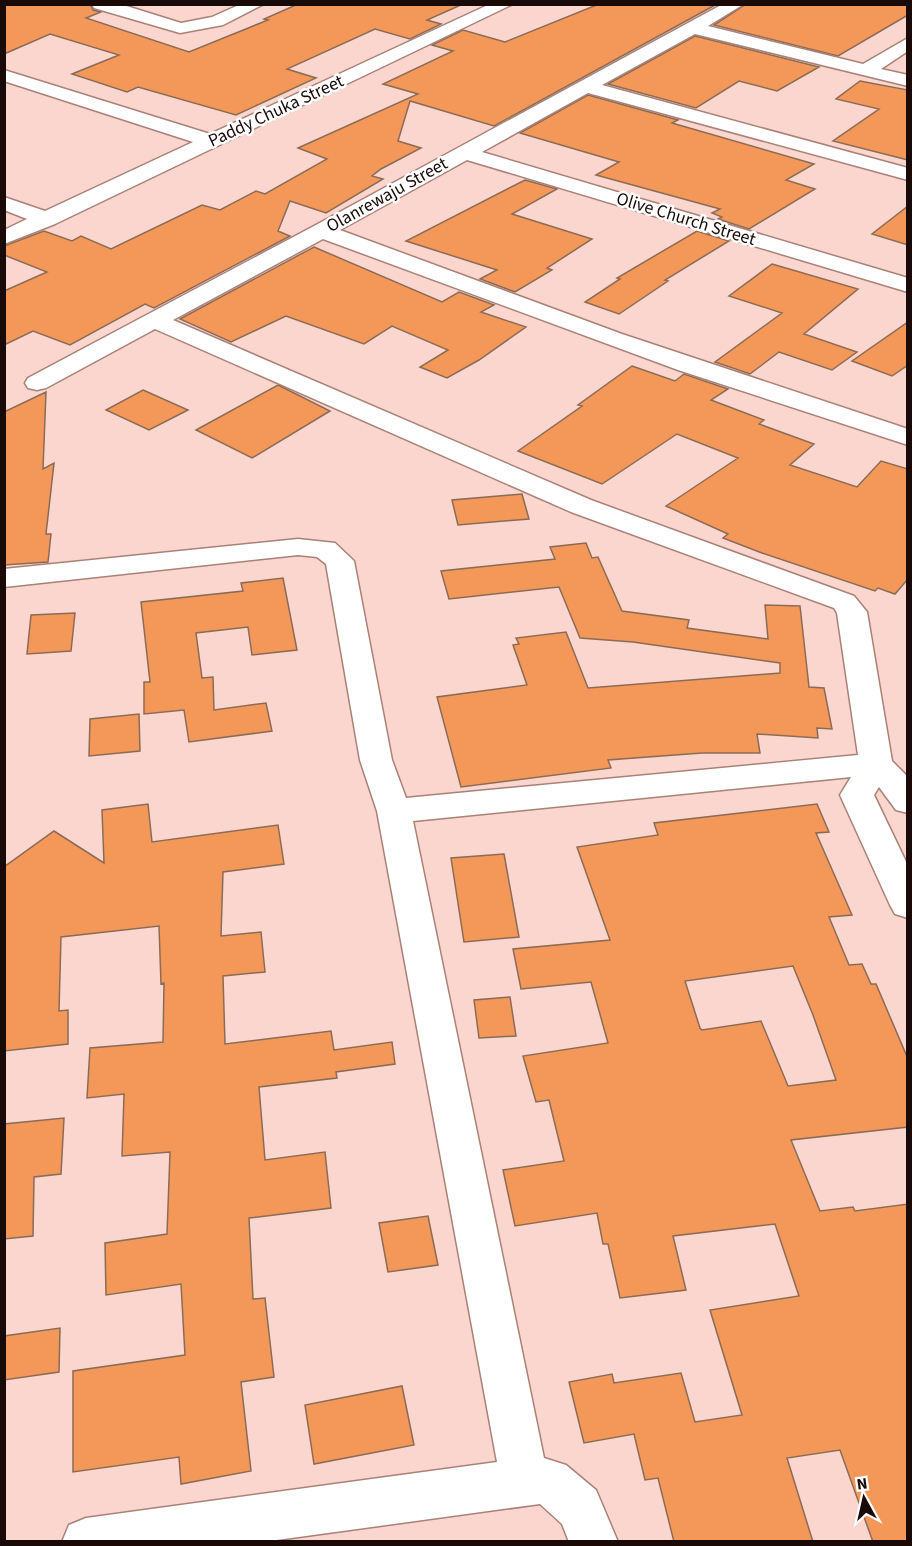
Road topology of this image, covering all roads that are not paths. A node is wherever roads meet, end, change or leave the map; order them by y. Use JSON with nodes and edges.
{"nodes":[{"id":1,"x":100,"y":4,"type":"edge"},
{"id":2,"x":256,"y":4,"type":"edge"},
{"id":3,"x":505,"y":4,"type":"edge"},
{"id":4,"x":736,"y":4,"type":"edge"},
{"id":5,"x":694,"y":28,"type":"junction"},
{"id":6,"x":908,"y":43,"type":"edge"},
{"id":7,"x":866,"y":71,"type":"junction"},
{"id":8,"x":4,"y":75,"type":"edge"},
{"id":9,"x":908,"y":81,"type":"edge"},
{"id":10,"x":587,"y":87,"type":"junction"},
{"id":11,"x":210,"y":141,"type":"junction"},
{"id":12,"x":465,"y":153,"type":"junction"},
{"id":13,"x":908,"y":174,"type":"edge"},
{"id":14,"x":4,"y":203,"type":"edge"},
{"id":15,"x":47,"y":219,"type":"junction"},
{"id":16,"x":322,"y":231,"type":"junction"},
{"id":17,"x":4,"y":238,"type":"edge"},
{"id":18,"x":908,"y":285,"type":"edge"},
{"id":19,"x":156,"y":321,"type":"junction"},
{"id":20,"x":37,"y":383,"type":"dead end"},
{"id":21,"x":908,"y":437,"type":"edge"},
{"id":22,"x":4,"y":578,"type":"edge"},
{"id":23,"x":876,"y":764,"type":"junction"},
{"id":24,"x":908,"y":802,"type":"edge"},
{"id":25,"x":394,"y":811,"type":"junction"},
{"id":26,"x":908,"y":905,"type":"edge"},
{"id":27,"x":525,"y":1481,"type":"junction"},
{"id":28,"x":86,"y":1542,"type":"edge"},
{"id":29,"x":594,"y":1542,"type":"edge"}],
"edges":[{"from":1,"to":2,"type":"street"},
{"from":3,"to":11,"type":"street","name":"Paddy Chuka Street"},
{"from":4,"to":5,"type":"street","name":"Olanrewaju Street"},
{"from":5,"to":7,"type":"street"},
{"from":5,"to":10,"type":"street","name":"Olanrewaju Street"},
{"from":6,"to":7,"type":"street"},
{"from":7,"to":9,"type":"street"},
{"from":8,"to":11,"type":"street"},
{"from":10,"to":12,"type":"street","name":"Olanrewaju Street"},
{"from":10,"to":13,"type":"street"},
{"from":11,"to":15,"type":"street","name":"Paddy Chuka Street"},
{"from":12,"to":16,"type":"street","name":"Olanrewaju Street"},
{"from":12,"to":18,"type":"street","name":"Olive Church Street"},
{"from":14,"to":15,"type":"street"},
{"from":15,"to":17,"type":"street","name":"Paddy Chuka Street"},
{"from":16,"to":19,"type":"street","name":"Olanrewaju Street"},
{"from":16,"to":21,"type":"street"},
{"from":19,"to":20,"type":"street","name":"Olanrewaju Street"},
{"from":19,"to":23,"type":"street"},
{"from":22,"to":25,"type":"street"},
{"from":23,"to":24,"type":"street"},
{"from":23,"to":25,"type":"street"},
{"from":23,"to":26,"type":"street"},
{"from":25,"to":27,"type":"street"},
{"from":27,"to":28,"type":"street"},
{"from":27,"to":29,"type":"street"}]}
